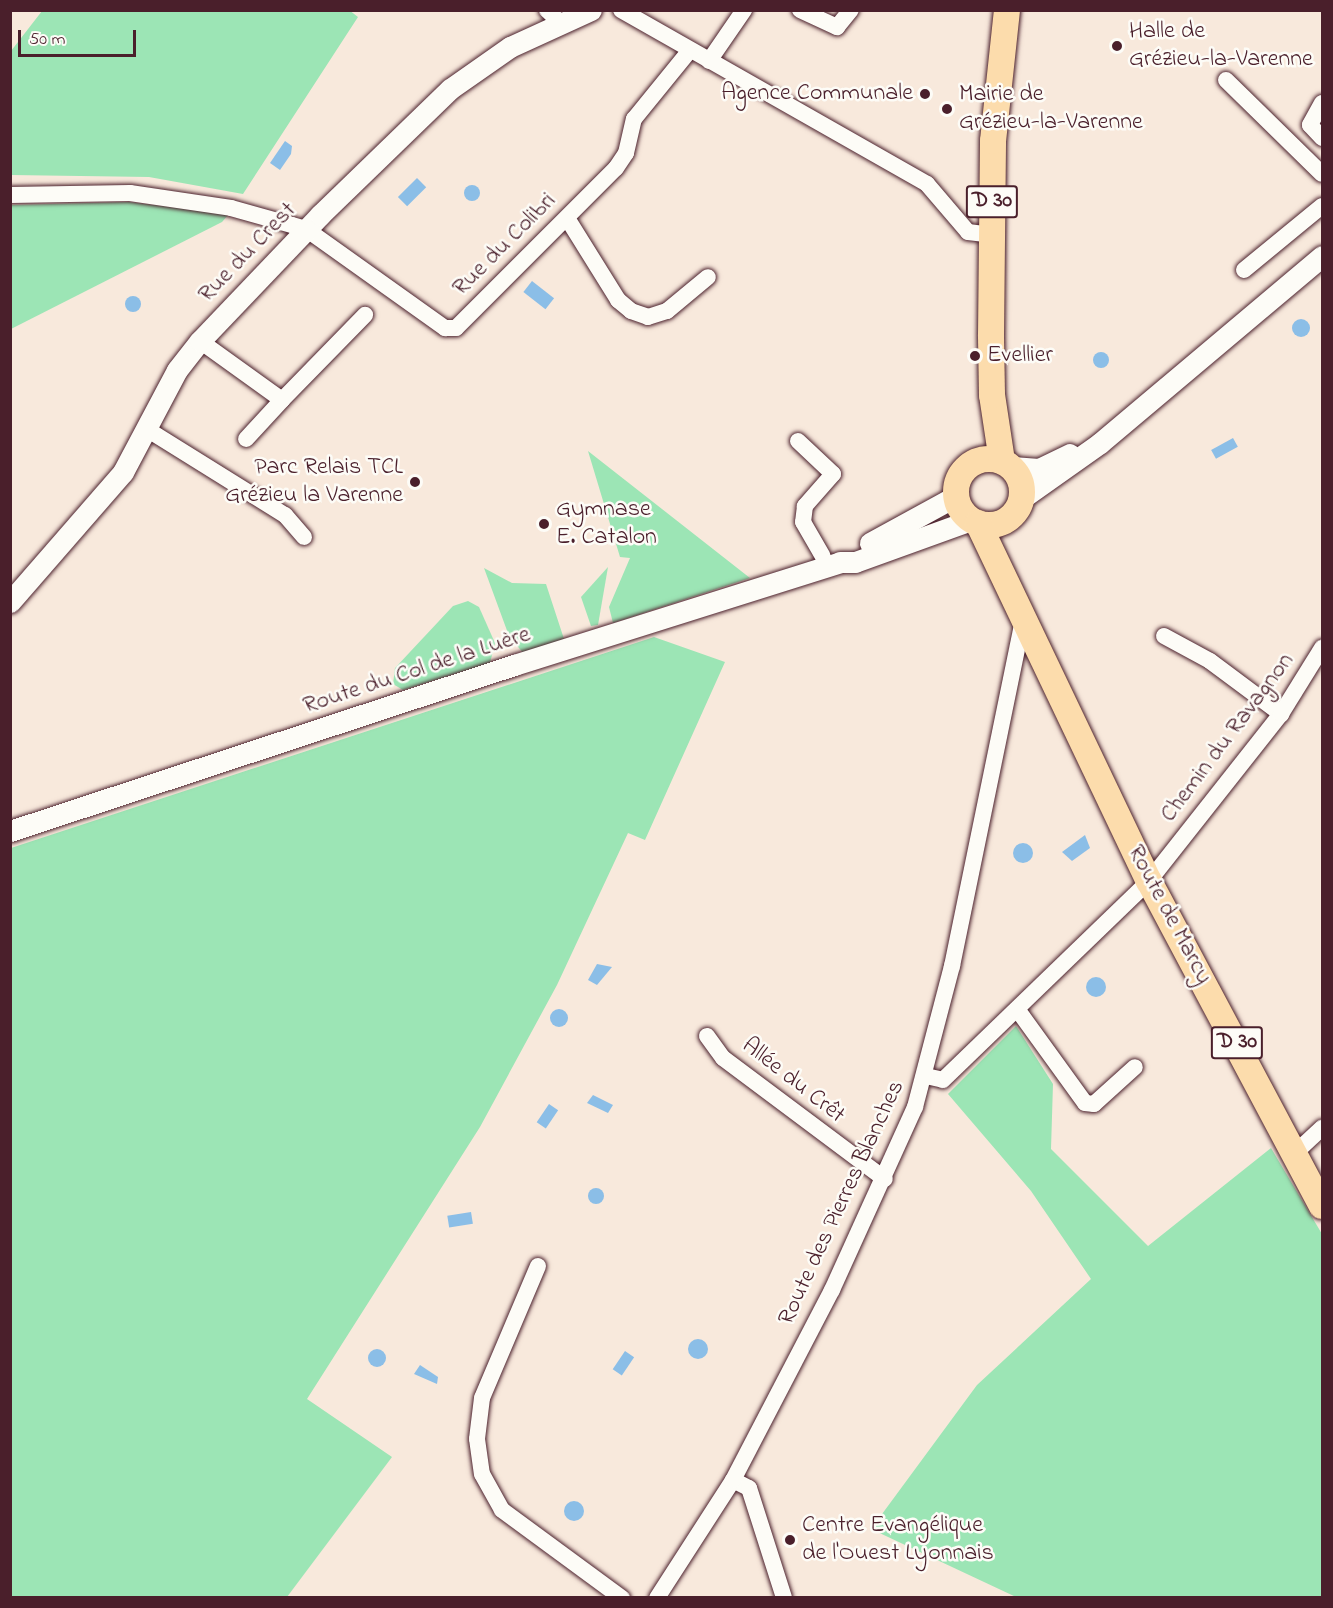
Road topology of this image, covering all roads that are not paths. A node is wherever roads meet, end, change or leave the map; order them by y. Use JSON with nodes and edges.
{"nodes":[{"id":1,"x":591,"y":10,"type":"edge"},
{"id":2,"x":621,"y":10,"type":"edge"},
{"id":3,"x":744,"y":10,"type":"edge"},
{"id":4,"x":800,"y":10,"type":"edge"},
{"id":5,"x":851,"y":10,"type":"edge"},
{"id":6,"x":1009,"y":12,"type":"edge"},
{"id":7,"x":636,"y":15,"type":"edge"},
{"id":8,"x":553,"y":16,"type":"edge"},
{"id":9,"x":690,"y":50,"type":"junction"},
{"id":10,"x":709,"y":61,"type":"junction"},
{"id":11,"x":1226,"y":80,"type":"dead end"},
{"id":12,"x":1323,"y":103,"type":"edge"},
{"id":13,"x":1323,"y":138,"type":"edge"},
{"id":14,"x":1323,"y":174,"type":"edge"},
{"id":15,"x":10,"y":195,"type":"edge"},
{"id":16,"x":1323,"y":206,"type":"edge"},
{"id":17,"x":567,"y":218,"type":"junction"},
{"id":18,"x":306,"y":229,"type":"junction"},
{"id":19,"x":992,"y":235,"type":"junction"},
{"id":20,"x":1323,"y":256,"type":"edge"},
{"id":21,"x":1244,"y":270,"type":"dead end"},
{"id":22,"x":708,"y":277,"type":"dead end"},
{"id":23,"x":365,"y":315,"type":"dead end"},
{"id":24,"x":200,"y":341,"type":"junction"},
{"id":25,"x":992,"y":395,"type":"junction"},
{"id":26,"x":282,"y":400,"type":"junction"},
{"id":27,"x":1126,"y":419,"type":"junction"},
{"id":28,"x":146,"y":428,"type":"junction"},
{"id":29,"x":246,"y":440,"type":"dead end"},
{"id":30,"x":798,"y":441,"type":"dead end"},
{"id":31,"x":976,"y":461,"type":"junction"},
{"id":32,"x":1007,"y":464,"type":"junction"},
{"id":33,"x":956,"y":496,"type":"junction"},
{"id":34,"x":1016,"y":507,"type":"junction"},
{"id":35,"x":975,"y":522,"type":"junction"},
{"id":36,"x":304,"y":537,"type":"dead end"},
{"id":37,"x":832,"y":559,"type":"junction"},
{"id":38,"x":10,"y":602,"type":"edge"},
{"id":39,"x":1023,"y":619,"type":"junction"},
{"id":40,"x":1164,"y":636,"type":"dead end"},
{"id":41,"x":1323,"y":648,"type":"edge"},
{"id":42,"x":1281,"y":714,"type":"junction"},
{"id":43,"x":10,"y":831,"type":"edge"},
{"id":44,"x":1149,"y":881,"type":"junction"},
{"id":45,"x":1017,"y":1009,"type":"junction"},
{"id":46,"x":707,"y":1035,"type":"dead end"},
{"id":47,"x":1135,"y":1067,"type":"dead end"},
{"id":48,"x":926,"y":1076,"type":"junction"},
{"id":49,"x":1323,"y":1128,"type":"edge"},
{"id":50,"x":1295,"y":1154,"type":"junction"},
{"id":51,"x":885,"y":1179,"type":"junction"},
{"id":52,"x":1323,"y":1206,"type":"edge"},
{"id":53,"x":538,"y":1266,"type":"dead end"},
{"id":54,"x":733,"y":1480,"type":"junction"},
{"id":55,"x":622,"y":1598,"type":"edge"},
{"id":56,"x":657,"y":1598,"type":"edge"},
{"id":57,"x":784,"y":1598,"type":"edge"}],
"edges":[{"from":1,"to":8,"type":"street","name":"Rue du Crest"},
{"from":2,"to":7,"type":"street"},
{"from":3,"to":10,"type":"street"},
{"from":4,"to":5,"type":"street"},
{"from":6,"to":19,"type":"main road","number":"D 30"},
{"from":7,"to":9,"type":"street"},
{"from":8,"to":18,"type":"street","name":"Rue du Crest"},
{"from":9,"to":10,"type":"street"},
{"from":9,"to":17,"type":"street","name":"Rue du Colibri"},
{"from":10,"to":19,"type":"street"},
{"from":11,"to":14,"type":"street"},
{"from":12,"to":13,"type":"street"},
{"from":15,"to":18,"type":"street","name":"Rue du Colibri"},
{"from":16,"to":21,"type":"street"},
{"from":17,"to":18,"type":"street","name":"Rue du Colibri"},
{"from":17,"to":22,"type":"street"},
{"from":18,"to":24,"type":"street","name":"Rue du Crest"},
{"from":19,"to":25,"type":"main road","number":"D 30"},
{"from":20,"to":27,"type":"street"},
{"from":23,"to":26,"type":"street"},
{"from":24,"to":26,"type":"street"},
{"from":24,"to":28,"type":"street","name":"Rue du Crest"},
{"from":25,"to":31,"type":"main road","number":"D 30"},
{"from":25,"to":32,"type":"main road","number":"D 30"},
{"from":26,"to":29,"type":"street"},
{"from":27,"to":32,"type":"street"},
{"from":27,"to":34,"type":"street"},
{"from":28,"to":36,"type":"street"},
{"from":28,"to":38,"type":"street","name":"Rue du Crest"},
{"from":30,"to":37,"type":"street"},
{"from":31,"to":32,"type":"main road"},
{"from":31,"to":33,"type":"main road"},
{"from":32,"to":34,"type":"main road"},
{"from":33,"to":35,"type":"main road"},
{"from":33,"to":37,"type":"street","name":"Route du Col de la Luère"},
{"from":34,"to":35,"type":"main road"},
{"from":34,"to":39,"type":"main road","name":"Route de Marcy","number":"D 30"},
{"from":35,"to":37,"type":"street","name":"Route du Col de la Luère"},
{"from":35,"to":39,"type":"main road","name":"Route de Marcy","number":"D 30"},
{"from":37,"to":43,"type":"street","name":"Route du Col de la Luère"},
{"from":39,"to":44,"type":"main road","name":"Route de Marcy","number":"D 30"},
{"from":39,"to":48,"type":"street","name":"Route des Pierres Blanches"},
{"from":40,"to":42,"type":"street"},
{"from":41,"to":42,"type":"street","name":"Chemin du Ravagnon"},
{"from":42,"to":44,"type":"street","name":"Chemin du Ravagnon"},
{"from":44,"to":45,"type":"street","name":"Chemin du Ravagnon"},
{"from":44,"to":50,"type":"main road","name":"Route de Marcy","number":"D 30"},
{"from":45,"to":47,"type":"street"},
{"from":45,"to":48,"type":"street","name":"Chemin du Ravagnon"},
{"from":46,"to":51,"type":"street","name":"Allée du Crêt"},
{"from":48,"to":51,"type":"street","name":"Route des Pierres Blanches"},
{"from":49,"to":50,"type":"street"},
{"from":50,"to":52,"type":"main road","name":"Route de Marcy","number":"D 30"},
{"from":51,"to":54,"type":"street","name":"Route des Pierres Blanches"},
{"from":53,"to":55,"type":"street"},
{"from":54,"to":56,"type":"street","name":"Route des Pierres Blanches"},
{"from":54,"to":57,"type":"street"}]}
